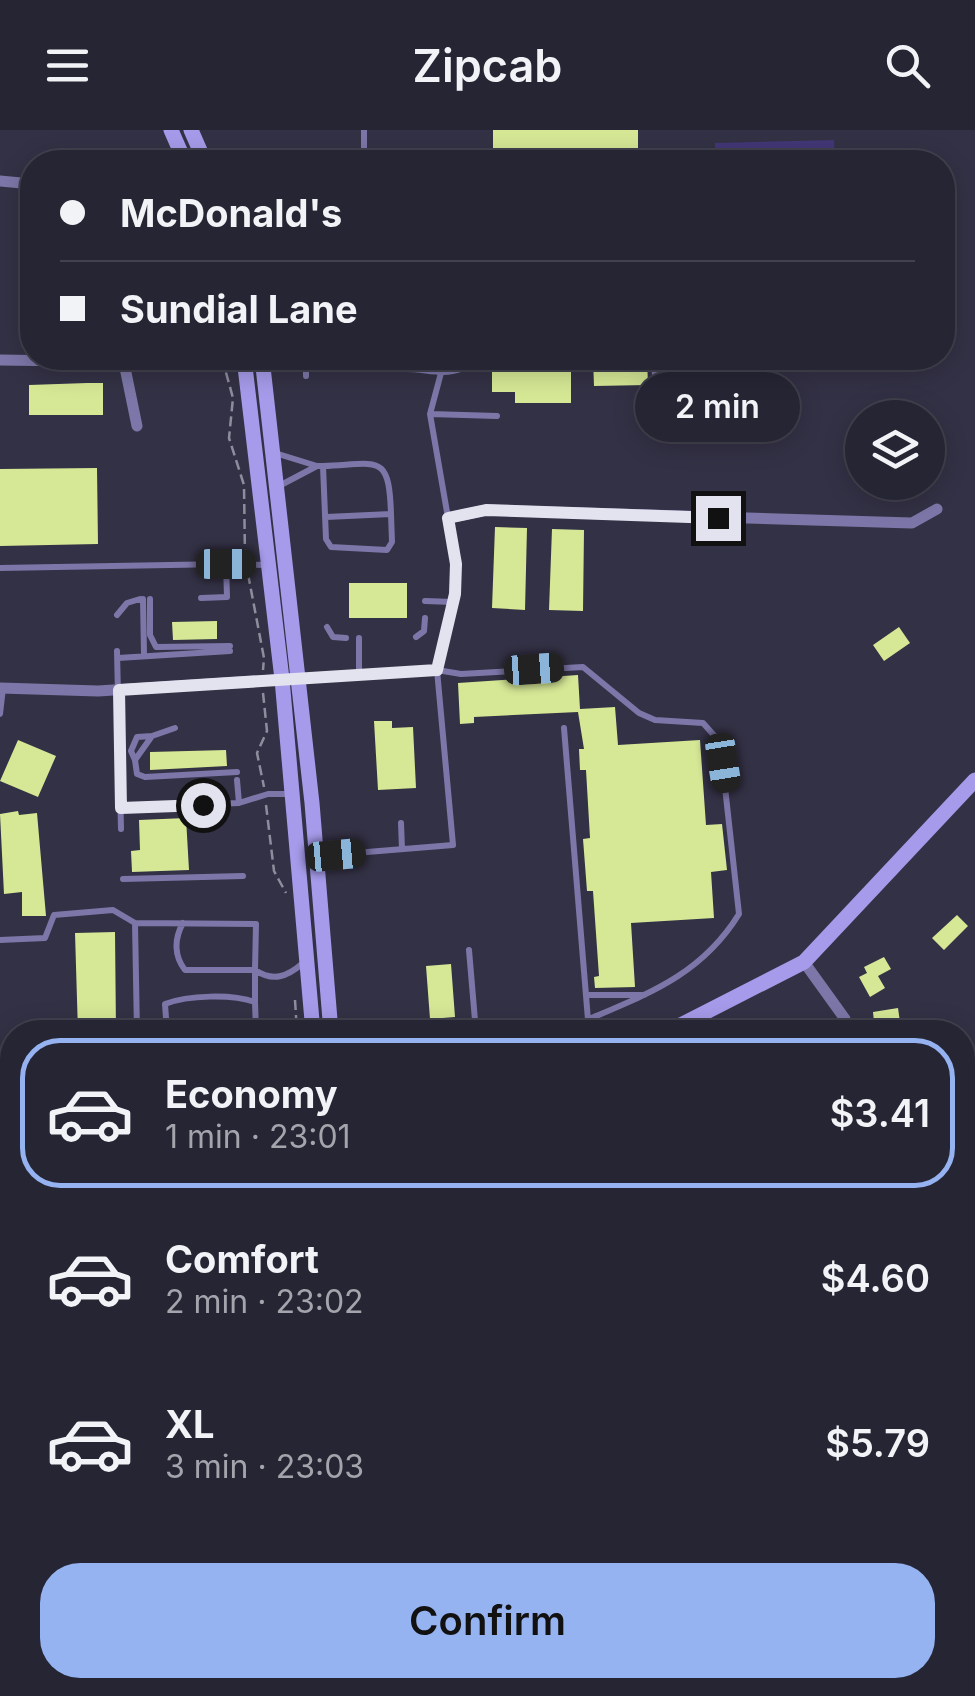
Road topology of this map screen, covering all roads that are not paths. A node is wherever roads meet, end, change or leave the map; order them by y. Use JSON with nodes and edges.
{"nodes":[{"id":1,"x":125,"y":370,"type":"edge"},
{"id":2,"x":246,"y":370,"type":"edge"},
{"id":3,"x":264,"y":370,"type":"edge"},
{"id":4,"x":306,"y":370,"type":"edge"},
{"id":5,"x":429,"y":370,"type":"edge"},
{"id":6,"x":456,"y":370,"type":"edge"},
{"id":7,"x":655,"y":370,"type":"edge"},
{"id":8,"x":442,"y":373,"type":"junction"},
{"id":9,"x":306,"y":376,"type":"dead end"},
{"id":10,"x":648,"y":406,"type":"dead end"},
{"id":11,"x":430,"y":414,"type":"junction"},
{"id":12,"x":497,"y":416,"type":"dead end"},
{"id":13,"x":137,"y":426,"type":"dead end"},
{"id":14,"x":274,"y":453,"type":"junction"},
{"id":15,"x":320,"y":466,"type":"junction"},
{"id":16,"x":278,"y":486,"type":"junction"},
{"id":17,"x":938,"y":509,"type":"dead end"},
{"id":18,"x":391,"y":514,"type":"junction"},
{"id":19,"x":326,"y":516,"type":"junction"},
{"id":20,"x":448,"y":518,"type":"junction"},
{"id":21,"x":226,"y":564,"type":"junction"},
{"id":22,"x":270,"y":566,"type":"junction"},
{"id":23,"x":0,"y":568,"type":"edge"},
{"id":24,"x":201,"y":598,"type":"dead end"},
{"id":25,"x":144,"y":599,"type":"junction"},
{"id":26,"x":425,"y":600,"type":"dead end"},
{"id":27,"x":453,"y":602,"type":"junction"},
{"id":28,"x":118,"y":615,"type":"dead end"},
{"id":29,"x":425,"y":618,"type":"dead end"},
{"id":30,"x":327,"y":628,"type":"dead end"},
{"id":31,"x":416,"y":637,"type":"dead end"},
{"id":32,"x":346,"y":638,"type":"dead end"},
{"id":33,"x":359,"y":638,"type":"dead end"},
{"id":34,"x":144,"y":654,"type":"junction"},
{"id":35,"x":437,"y":670,"type":"junction"},
{"id":36,"x":359,"y":673,"type":"junction"},
{"id":37,"x":290,"y":679,"type":"junction"},
{"id":38,"x":1,"y":688,"type":"edge"},
{"id":39,"x":119,"y":690,"type":"junction"},
{"id":40,"x":0,"y":714,"type":"edge"},
{"id":41,"x":175,"y":728,"type":"dead end"},
{"id":42,"x":564,"y":728,"type":"dead end"},
{"id":43,"x":975,"y":780,"type":"edge"},
{"id":44,"x":293,"y":794,"type":"junction"},
{"id":45,"x":239,"y":803,"type":"junction"},
{"id":46,"x":121,"y":808,"type":"junction"},
{"id":47,"x":401,"y":823,"type":"dead end"},
{"id":48,"x":121,"y":829,"type":"dead end"},
{"id":49,"x":402,"y":850,"type":"junction"},
{"id":50,"x":317,"y":856,"type":"junction"},
{"id":51,"x":243,"y":876,"type":"dead end"},
{"id":52,"x":123,"y":880,"type":"dead end"},
{"id":53,"x":136,"y":923,"type":"junction"},
{"id":54,"x":183,"y":923,"type":"junction"},
{"id":55,"x":0,"y":940,"type":"edge"},
{"id":56,"x":470,"y":950,"type":"dead end"},
{"id":57,"x":308,"y":960,"type":"junction"},
{"id":58,"x":804,"y":962,"type":"junction"},
{"id":59,"x":255,"y":970,"type":"junction"},
{"id":60,"x":586,"y":995,"type":"junction"},
{"id":61,"x":645,"y":995,"type":"junction"},
{"id":62,"x":255,"y":1002,"type":"junction"},
{"id":63,"x":137,"y":1020,"type":"edge"},
{"id":64,"x":166,"y":1020,"type":"edge"},
{"id":65,"x":256,"y":1020,"type":"edge"},
{"id":66,"x":313,"y":1020,"type":"edge"},
{"id":67,"x":329,"y":1020,"type":"edge"},
{"id":68,"x":475,"y":1020,"type":"edge"},
{"id":69,"x":588,"y":1020,"type":"joint"},
{"id":70,"x":690,"y":1020,"type":"edge"},
{"id":71,"x":844,"y":1020,"type":"edge"}],
"edges":[{"from":1,"to":13,"type":"street"},
{"from":2,"to":22,"type":"main road"},
{"from":3,"to":14,"type":"main road"},
{"from":4,"to":9,"type":"lane"},
{"from":5,"to":8,"type":"lane"},
{"from":6,"to":8,"type":"lane"},
{"from":7,"to":10,"type":"lane"},
{"from":8,"to":11,"type":"lane"},
{"from":11,"to":12,"type":"lane"},
{"from":11,"to":20,"type":"lane"},
{"from":14,"to":15,"type":"lane"},
{"from":14,"to":16,"type":"main road"},
{"from":15,"to":16,"type":"lane"},
{"from":15,"to":18,"type":"lane"},
{"from":15,"to":19,"type":"lane"},
{"from":16,"to":37,"type":"main road"},
{"from":17,"to":20,"type":"street"},
{"from":18,"to":19,"type":"lane"},
{"from":18,"to":19,"type":"lane"},
{"from":20,"to":27,"type":"lane"},
{"from":21,"to":22,"type":"lane"},
{"from":21,"to":23,"type":"lane"},
{"from":21,"to":24,"type":"lane"},
{"from":22,"to":37,"type":"main road"},
{"from":25,"to":28,"type":"lane"},
{"from":25,"to":34,"type":"lane"},
{"from":25,"to":34,"type":"lane"},
{"from":26,"to":27,"type":"lane"},
{"from":27,"to":35,"type":"lane"},
{"from":29,"to":31,"type":"lane"},
{"from":30,"to":32,"type":"lane"},
{"from":33,"to":36,"type":"lane"},
{"from":34,"to":39,"type":"lane"},
{"from":35,"to":36,"type":"lane"},
{"from":35,"to":49,"type":"lane"},
{"from":35,"to":61,"type":"lane"},
{"from":36,"to":37,"type":"lane"},
{"from":37,"to":39,"type":"street"},
{"from":37,"to":44,"type":"main road"},
{"from":37,"to":50,"type":"main road"},
{"from":38,"to":39,"type":"street"},
{"from":38,"to":40,"type":"lane"},
{"from":39,"to":46,"type":"lane"},
{"from":41,"to":45,"type":"lane"},
{"from":42,"to":60,"type":"lane"},
{"from":43,"to":58,"type":"main road"},
{"from":44,"to":45,"type":"lane"},
{"from":44,"to":57,"type":"main road"},
{"from":45,"to":46,"type":"lane"},
{"from":46,"to":48,"type":"lane"},
{"from":47,"to":49,"type":"lane"},
{"from":49,"to":50,"type":"lane"},
{"from":50,"to":67,"type":"main road"},
{"from":51,"to":52,"type":"lane"},
{"from":53,"to":54,"type":"lane"},
{"from":53,"to":55,"type":"lane"},
{"from":53,"to":63,"type":"lane"},
{"from":54,"to":59,"type":"lane"},
{"from":54,"to":59,"type":"lane"},
{"from":56,"to":68,"type":"lane"},
{"from":57,"to":59,"type":"lane"},
{"from":57,"to":66,"type":"main road"},
{"from":58,"to":70,"type":"main road"},
{"from":58,"to":71,"type":"street"},
{"from":59,"to":62,"type":"lane"},
{"from":60,"to":61,"type":"lane"},
{"from":60,"to":69,"type":"lane"},
{"from":61,"to":69,"type":"lane"},
{"from":62,"to":64,"type":"lane"},
{"from":62,"to":65,"type":"lane"}]}
